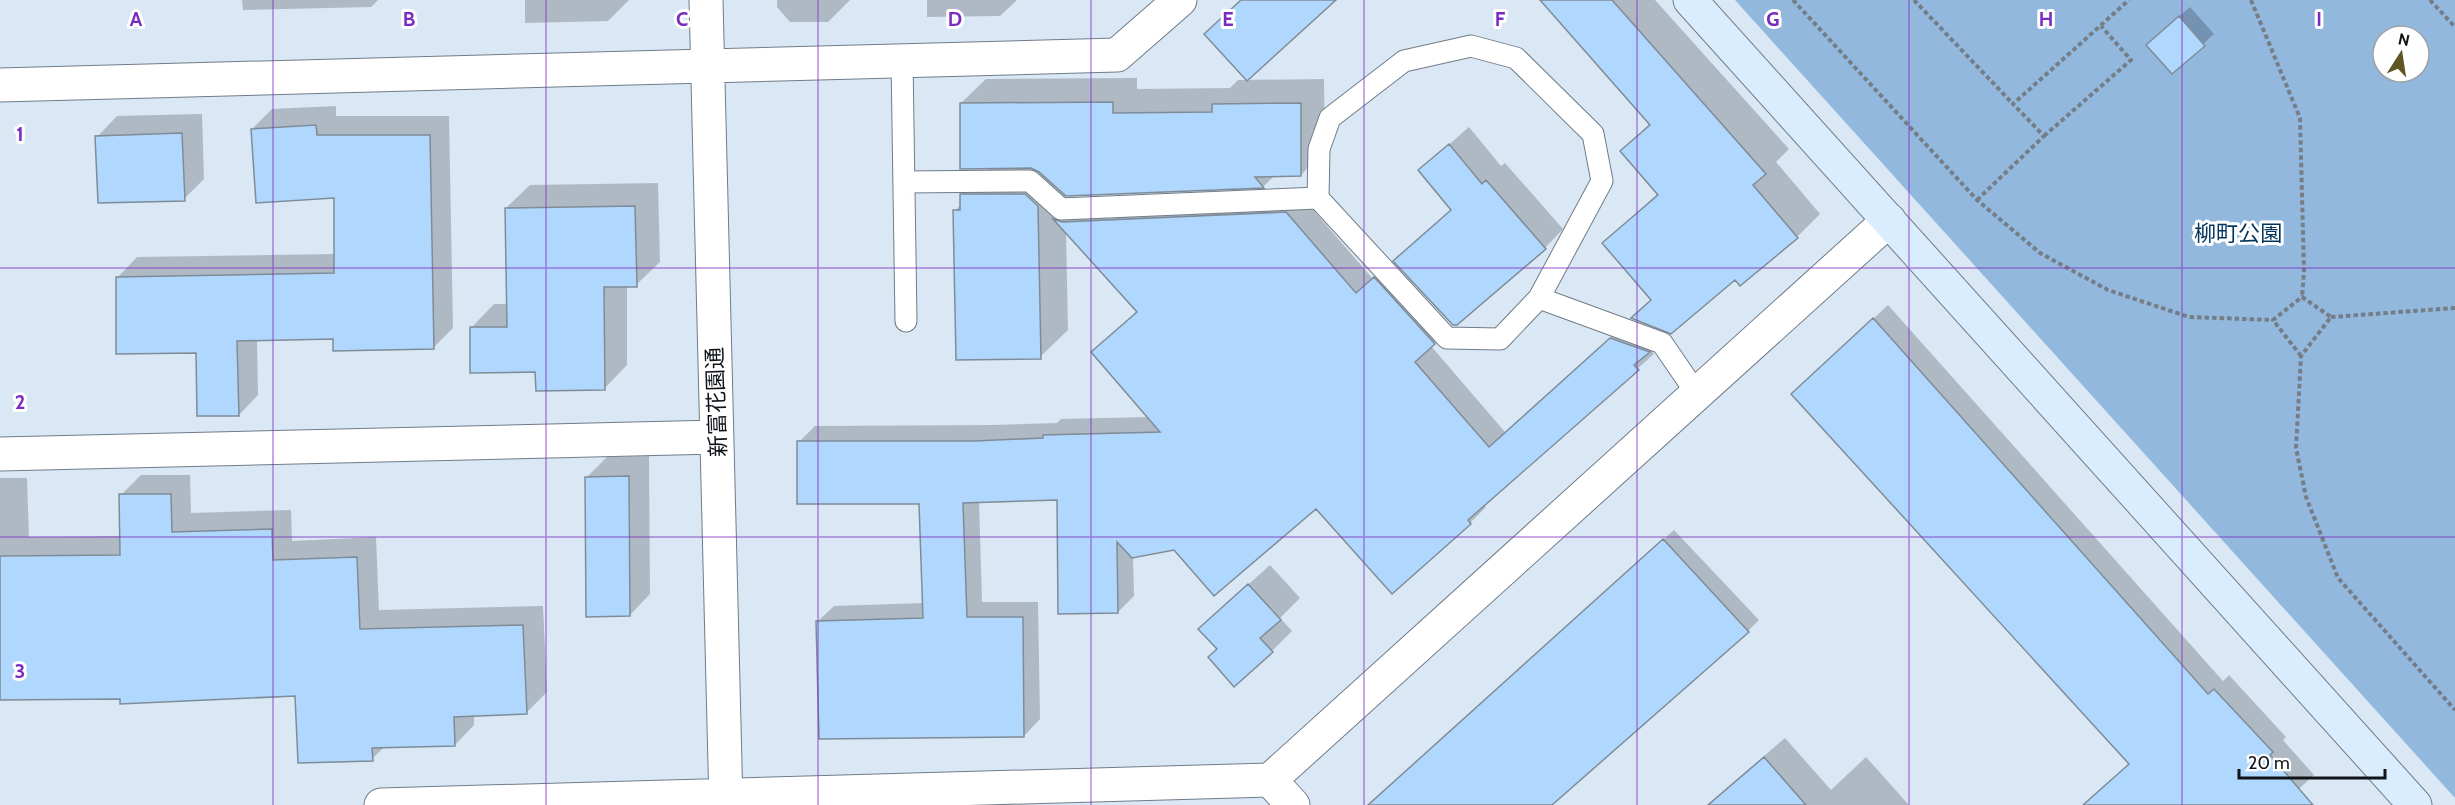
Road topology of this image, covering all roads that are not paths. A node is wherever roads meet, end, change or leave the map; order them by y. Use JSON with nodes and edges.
{"nodes":[{"id":1,"x":706,"y":0,"type":"edge"},
{"id":2,"x":1180,"y":0,"type":"edge"},
{"id":3,"x":1690,"y":0,"type":"edge"},
{"id":4,"x":902,"y":60,"type":"junction"},
{"id":5,"x":707,"y":65,"type":"junction"},
{"id":6,"x":0,"y":85,"type":"edge"},
{"id":7,"x":904,"y":182,"type":"junction"},
{"id":8,"x":1318,"y":198,"type":"junction"},
{"id":9,"x":1889,"y":220,"type":"junction"},
{"id":10,"x":1539,"y":298,"type":"junction"},
{"id":11,"x":906,"y":321,"type":"dead end"},
{"id":12,"x":1697,"y":394,"type":"junction"},
{"id":13,"x":717,"y":437,"type":"junction"},
{"id":14,"x":0,"y":445,"type":"edge"},
{"id":15,"x":0,"y":454,"type":"edge"},
{"id":16,"x":1270,"y":780,"type":"junction"},
{"id":17,"x":726,"y":799,"type":"edge"},
{"id":18,"x":2401,"y":800,"type":"edge"},
{"id":19,"x":381,"y":805,"type":"edge"},
{"id":20,"x":1293,"y":805,"type":"edge"}],
"edges":[{"from":1,"to":5,"type":"street","name":"新富花園通"},
{"from":2,"to":4,"type":"street"},
{"from":3,"to":9,"type":"street"},
{"from":4,"to":5,"type":"street"},
{"from":4,"to":7,"type":"lane"},
{"from":5,"to":6,"type":"street"},
{"from":5,"to":13,"type":"street","name":"新富花園通"},
{"from":7,"to":8,"type":"lane"},
{"from":7,"to":11,"type":"lane"},
{"from":8,"to":10,"type":"lane"},
{"from":8,"to":10,"type":"lane"},
{"from":9,"to":12,"type":"street"},
{"from":9,"to":18,"type":"street"},
{"from":10,"to":12,"type":"lane"},
{"from":12,"to":16,"type":"street"},
{"from":13,"to":15,"type":"street"},
{"from":13,"to":17,"type":"street","name":"新富花園通"},
{"from":14,"to":15,"type":"lane"},
{"from":16,"to":17,"type":"street"},
{"from":16,"to":20,"type":"street"},
{"from":17,"to":19,"type":"street"}]}
